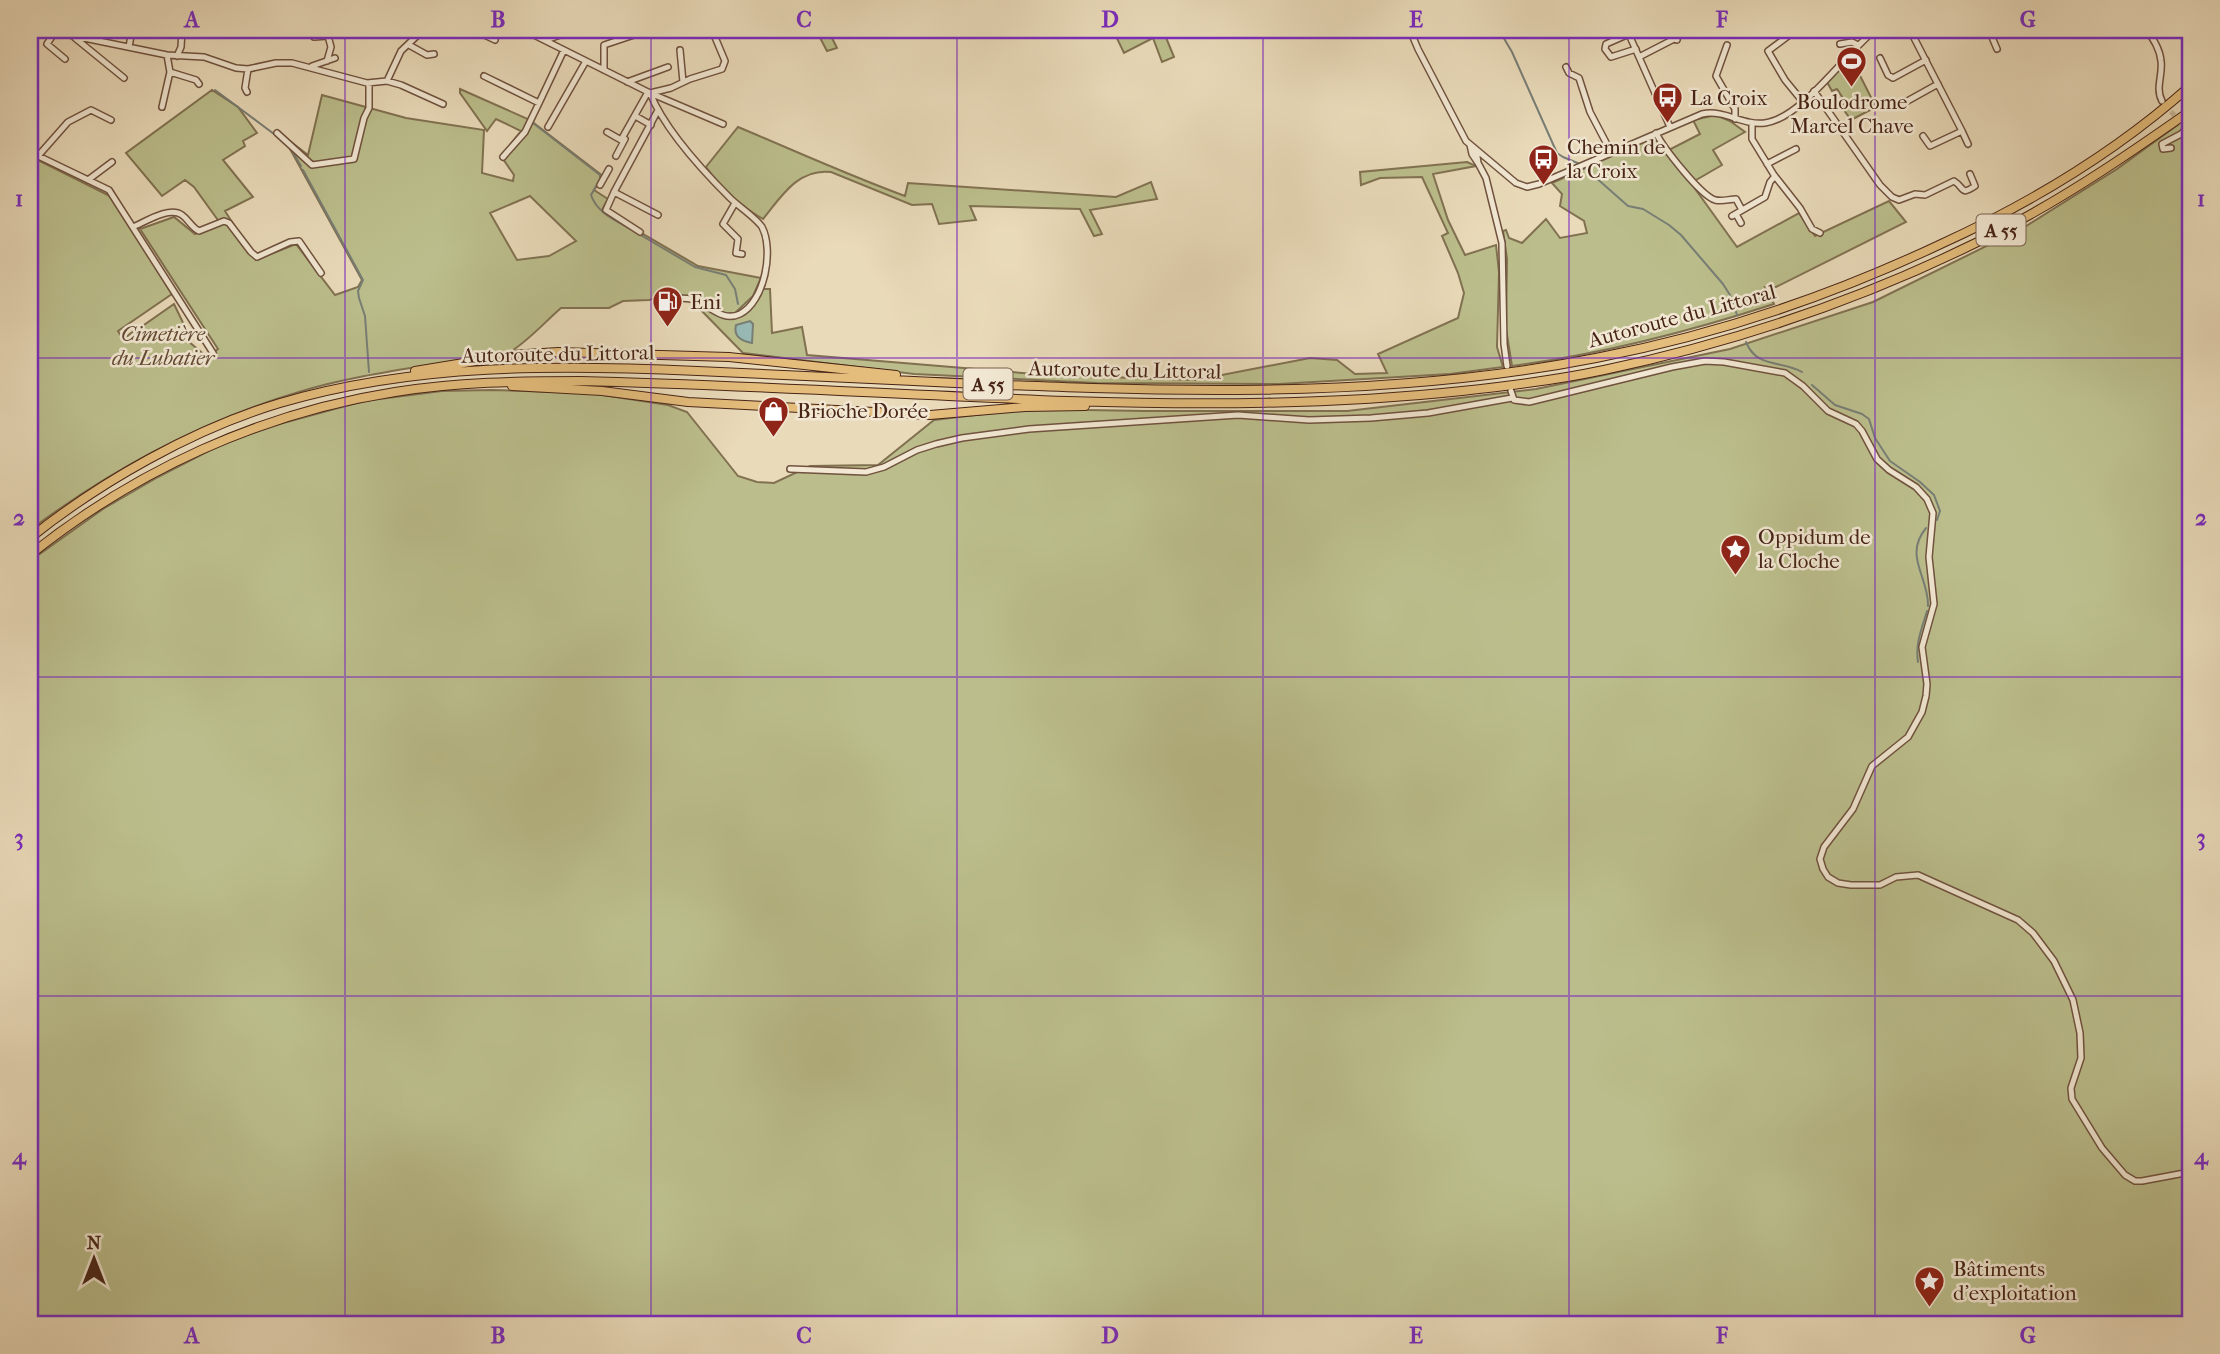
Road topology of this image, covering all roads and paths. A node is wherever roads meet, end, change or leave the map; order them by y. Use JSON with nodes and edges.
{"nodes":[{"id":1,"x":45,"y":30,"type":"edge"},
{"id":2,"x":132,"y":30,"type":"edge"},
{"id":3,"x":182,"y":30,"type":"edge"},
{"id":4,"x":424,"y":30,"type":"edge"},
{"id":5,"x":481,"y":30,"type":"edge"},
{"id":6,"x":524,"y":30,"type":"edge"},
{"id":7,"x":576,"y":30,"type":"edge"},
{"id":8,"x":712,"y":30,"type":"edge"},
{"id":9,"x":1409,"y":30,"type":"edge"},
{"id":10,"x":1798,"y":30,"type":"edge"},
{"id":11,"x":1875,"y":30,"type":"edge"},
{"id":12,"x":1910,"y":30,"type":"edge"},
{"id":13,"x":1989,"y":30,"type":"edge"},
{"id":14,"x":2147,"y":30,"type":"edge"},
{"id":15,"x":55,"y":32,"type":"junction"},
{"id":16,"x":1628,"y":32,"type":"edge"},
{"id":17,"x":637,"y":34,"type":"dead end"},
{"id":18,"x":72,"y":36,"type":"junction"},
{"id":19,"x":314,"y":37,"type":"dead end"},
{"id":20,"x":495,"y":40,"type":"dead end"},
{"id":21,"x":545,"y":40,"type":"junction"},
{"id":22,"x":1677,"y":40,"type":"dead end"},
{"id":23,"x":1840,"y":44,"type":"dead end"},
{"id":24,"x":409,"y":45,"type":"junction"},
{"id":25,"x":1727,"y":45,"type":"dead end"},
{"id":26,"x":1858,"y":45,"type":"junction"},
{"id":27,"x":129,"y":47,"type":"junction"},
{"id":28,"x":1997,"y":48,"type":"dead end"},
{"id":29,"x":1636,"y":49,"type":"junction"},
{"id":30,"x":564,"y":50,"type":"junction"},
{"id":31,"x":680,"y":50,"type":"dead end"},
{"id":32,"x":434,"y":54,"type":"dead end"},
{"id":33,"x":167,"y":55,"type":"junction"},
{"id":34,"x":177,"y":56,"type":"junction"},
{"id":35,"x":1639,"y":57,"type":"junction"},
{"id":36,"x":335,"y":58,"type":"dead end"},
{"id":37,"x":1880,"y":58,"type":"dead end"},
{"id":38,"x":65,"y":59,"type":"dead end"},
{"id":39,"x":327,"y":61,"type":"junction"},
{"id":40,"x":586,"y":61,"type":"junction"},
{"id":41,"x":1927,"y":62,"type":"junction"},
{"id":42,"x":309,"y":67,"type":"junction"},
{"id":43,"x":668,"y":67,"type":"dead end"},
{"id":44,"x":1566,"y":67,"type":"dead end"},
{"id":45,"x":247,"y":69,"type":"junction"},
{"id":46,"x":604,"y":70,"type":"junction"},
{"id":47,"x":170,"y":72,"type":"junction"},
{"id":48,"x":484,"y":76,"type":"dead end"},
{"id":49,"x":124,"y":78,"type":"dead end"},
{"id":50,"x":387,"y":81,"type":"junction"},
{"id":51,"x":627,"y":82,"type":"junction"},
{"id":52,"x":683,"y":82,"type":"junction"},
{"id":53,"x":1895,"y":82,"type":"dead end"},
{"id":54,"x":369,"y":83,"type":"junction"},
{"id":55,"x":1938,"y":83,"type":"junction"},
{"id":56,"x":199,"y":84,"type":"dead end"},
{"id":57,"x":2190,"y":86,"type":"edge"},
{"id":58,"x":1814,"y":90,"type":"junction"},
{"id":59,"x":247,"y":92,"type":"dead end"},
{"id":60,"x":649,"y":92,"type":"junction"},
{"id":61,"x":2162,"y":101,"type":"tunnel mouth"},
{"id":62,"x":1803,"y":102,"type":"junction"},
{"id":63,"x":540,"y":103,"type":"junction"},
{"id":64,"x":443,"y":104,"type":"dead end"},
{"id":65,"x":1902,"y":104,"type":"dead end"},
{"id":66,"x":162,"y":107,"type":"dead end"},
{"id":67,"x":641,"y":110,"type":"dead end"},
{"id":68,"x":2190,"y":111,"type":"edge"},
{"id":69,"x":657,"y":112,"type":"junction"},
{"id":70,"x":637,"y":117,"type":"junction"},
{"id":71,"x":1735,"y":119,"type":"junction"},
{"id":72,"x":111,"y":120,"type":"dead end"},
{"id":73,"x":1752,"y":123,"type":"junction"},
{"id":74,"x":723,"y":124,"type":"dead end"},
{"id":75,"x":651,"y":125,"type":"junction"},
{"id":76,"x":632,"y":126,"type":"dead end"},
{"id":77,"x":548,"y":127,"type":"dead end"},
{"id":78,"x":1670,"y":127,"type":"junction"},
{"id":79,"x":2186,"y":127,"type":"edge"},
{"id":80,"x":1962,"y":131,"type":"junction"},
{"id":81,"x":607,"y":132,"type":"dead end"},
{"id":82,"x":1656,"y":133,"type":"junction"},
{"id":83,"x":277,"y":134,"type":"dead end"},
{"id":84,"x":1923,"y":136,"type":"dead end"},
{"id":85,"x":625,"y":139,"type":"dead end"},
{"id":86,"x":1968,"y":144,"type":"dead end"},
{"id":87,"x":1471,"y":145,"type":"junction"},
{"id":88,"x":621,"y":148,"type":"junction"},
{"id":89,"x":2171,"y":148,"type":"dead end"},
{"id":90,"x":1796,"y":149,"type":"dead end"},
{"id":91,"x":1476,"y":150,"type":"junction"},
{"id":92,"x":30,"y":152,"type":"edge"},
{"id":93,"x":1611,"y":152,"type":"junction"},
{"id":94,"x":634,"y":155,"type":"junction"},
{"id":95,"x":38,"y":156,"type":"junction"},
{"id":96,"x":616,"y":156,"type":"dead end"},
{"id":97,"x":503,"y":157,"type":"dead end"},
{"id":98,"x":112,"y":162,"type":"dead end"},
{"id":99,"x":1479,"y":163,"type":"junction"},
{"id":100,"x":1767,"y":164,"type":"junction"},
{"id":101,"x":609,"y":169,"type":"dead end"},
{"id":102,"x":1970,"y":174,"type":"dead end"},
{"id":103,"x":1775,"y":176,"type":"junction"},
{"id":104,"x":604,"y":177,"type":"junction"},
{"id":105,"x":88,"y":180,"type":"junction"},
{"id":106,"x":619,"y":184,"type":"junction"},
{"id":107,"x":600,"y":185,"type":"dead end"},
{"id":108,"x":614,"y":192,"type":"junction"},
{"id":109,"x":735,"y":203,"type":"junction"},
{"id":110,"x":1742,"y":210,"type":"junction"},
{"id":111,"x":658,"y":215,"type":"dead end"},
{"id":112,"x":1741,"y":223,"type":"dead end"},
{"id":113,"x":133,"y":227,"type":"junction"},
{"id":114,"x":640,"y":232,"type":"dead end"},
{"id":115,"x":1821,"y":233,"type":"dead end"},
{"id":116,"x":742,"y":254,"type":"dead end"},
{"id":117,"x":321,"y":273,"type":"dead end"},
{"id":118,"x":660,"y":302,"type":"dead end"},
{"id":119,"x":213,"y":353,"type":"dead end"},
{"id":120,"x":1507,"y":366,"type":"dead end"},
{"id":121,"x":439,"y":386,"type":"junction"},
{"id":122,"x":1039,"y":386,"type":"junction"},
{"id":123,"x":279,"y":404,"type":"junction"},
{"id":124,"x":1200,"y":404,"type":"junction"},
{"id":125,"x":790,"y":469,"type":"dead end"},
{"id":126,"x":30,"y":538,"type":"edge"},
{"id":127,"x":30,"y":555,"type":"edge"},
{"id":128,"x":2190,"y":1172,"type":"edge"}],
"edges":[{"from":1,"to":15,"type":"street"},
{"from":2,"to":27,"type":"street"},
{"from":3,"to":34,"type":"street"},
{"from":4,"to":24,"type":"street"},
{"from":5,"to":20,"type":"street"},
{"from":6,"to":21,"type":"street"},
{"from":7,"to":21,"type":"street"},
{"from":8,"to":52,"type":"street"},
{"from":9,"to":87,"type":"street"},
{"from":10,"to":62,"type":"street"},
{"from":11,"to":26,"type":"street"},
{"from":12,"to":41,"type":"street"},
{"from":13,"to":28,"type":"street"},
{"from":14,"to":61,"type":"street"},
{"from":15,"to":18,"type":"street"},
{"from":15,"to":38,"type":"street"},
{"from":16,"to":29,"type":"street"},
{"from":16,"to":29,"type":"street"},
{"from":17,"to":46,"type":"street"},
{"from":18,"to":27,"type":"street"},
{"from":18,"to":49,"type":"street"},
{"from":19,"to":39,"type":"street"},
{"from":21,"to":30,"type":"street"},
{"from":22,"to":35,"type":"street"},
{"from":23,"to":26,"type":"street"},
{"from":24,"to":32,"type":"street"},
{"from":24,"to":50,"type":"street"},
{"from":25,"to":71,"type":"street"},
{"from":26,"to":58,"type":"street"},
{"from":27,"to":33,"type":"street"},
{"from":29,"to":35,"type":"street"},
{"from":30,"to":40,"type":"street"},
{"from":30,"to":63,"type":"street"},
{"from":31,"to":52,"type":"street"},
{"from":33,"to":34,"type":"street"},
{"from":33,"to":47,"type":"street"},
{"from":34,"to":45,"type":"street"},
{"from":35,"to":78,"type":"street"},
{"from":36,"to":39,"type":"street"},
{"from":37,"to":41,"type":"street"},
{"from":39,"to":42,"type":"street"},
{"from":40,"to":46,"type":"street"},
{"from":40,"to":77,"type":"street"},
{"from":41,"to":53,"type":"street"},
{"from":41,"to":55,"type":"street"},
{"from":42,"to":45,"type":"street"},
{"from":42,"to":54,"type":"street"},
{"from":43,"to":51,"type":"street"},
{"from":44,"to":93,"type":"street"},
{"from":45,"to":59,"type":"street"},
{"from":46,"to":51,"type":"street"},
{"from":47,"to":56,"type":"street"},
{"from":47,"to":66,"type":"street"},
{"from":48,"to":63,"type":"street"},
{"from":50,"to":54,"type":"street"},
{"from":50,"to":64,"type":"street"},
{"from":51,"to":60,"type":"street"},
{"from":52,"to":60,"type":"street"},
{"from":54,"to":83,"type":"street"},
{"from":55,"to":65,"type":"street"},
{"from":55,"to":80,"type":"street"},
{"from":57,"to":122,"type":"highway","name":"Autoroute du Littoral","number":"A 55"},
{"from":58,"to":62,"type":"street"},
{"from":58,"to":102,"type":"street"},
{"from":60,"to":69,"type":"street"},
{"from":60,"to":74,"type":"street"},
{"from":60,"to":81,"type":"street"},
{"from":62,"to":73,"type":"street"},
{"from":63,"to":97,"type":"street"},
{"from":67,"to":70,"type":"street"},
{"from":68,"to":124,"type":"highway","name":"Autoroute du Littoral","number":"A 55"},
{"from":69,"to":75,"type":"street"},
{"from":69,"to":109,"type":"street"},
{"from":70,"to":75,"type":"street"},
{"from":70,"to":76,"type":"street"},
{"from":71,"to":73,"type":"street"},
{"from":71,"to":78,"type":"street"},
{"from":72,"to":95,"type":"street"},
{"from":73,"to":100,"type":"street"},
{"from":75,"to":94,"type":"street"},
{"from":78,"to":82,"type":"street"},
{"from":79,"to":89,"type":"street"},
{"from":80,"to":84,"type":"street"},
{"from":80,"to":86,"type":"street"},
{"from":82,"to":93,"type":"street"},
{"from":82,"to":110,"type":"street"},
{"from":85,"to":88,"type":"street"},
{"from":87,"to":91,"type":"street"},
{"from":87,"to":99,"type":"street"},
{"from":88,"to":94,"type":"street"},
{"from":88,"to":96,"type":"street"},
{"from":90,"to":100,"type":"street"},
{"from":91,"to":93,"type":"street"},
{"from":91,"to":99,"type":"street"},
{"from":92,"to":95,"type":"street"},
{"from":94,"to":106,"type":"street"},
{"from":95,"to":105,"type":"street"},
{"from":98,"to":105,"type":"street"},
{"from":99,"to":120,"type":"street"},
{"from":100,"to":103,"type":"street"},
{"from":101,"to":104,"type":"street"},
{"from":103,"to":110,"type":"street"},
{"from":103,"to":115,"type":"street"},
{"from":104,"to":106,"type":"street"},
{"from":104,"to":107,"type":"street"},
{"from":105,"to":113,"type":"street"},
{"from":106,"to":108,"type":"street"},
{"from":108,"to":111,"type":"street"},
{"from":108,"to":114,"type":"street"},
{"from":109,"to":116,"type":"street"},
{"from":109,"to":118,"type":"street"},
{"from":110,"to":112,"type":"street"},
{"from":113,"to":117,"type":"street"},
{"from":113,"to":119,"type":"street"},
{"from":121,"to":124,"type":"highway","name":"Autoroute du Littoral","number":"A 55"},
{"from":121,"to":124,"type":"highway"},
{"from":121,"to":127,"type":"highway","name":"Autoroute du Littoral","number":"A 55"},
{"from":122,"to":123,"type":"highway","name":"Autoroute du Littoral","number":"A 55"},
{"from":122,"to":123,"type":"highway"},
{"from":123,"to":126,"type":"highway","name":"Autoroute du Littoral","number":"A 55"},
{"from":125,"to":128,"type":"street"}]}
